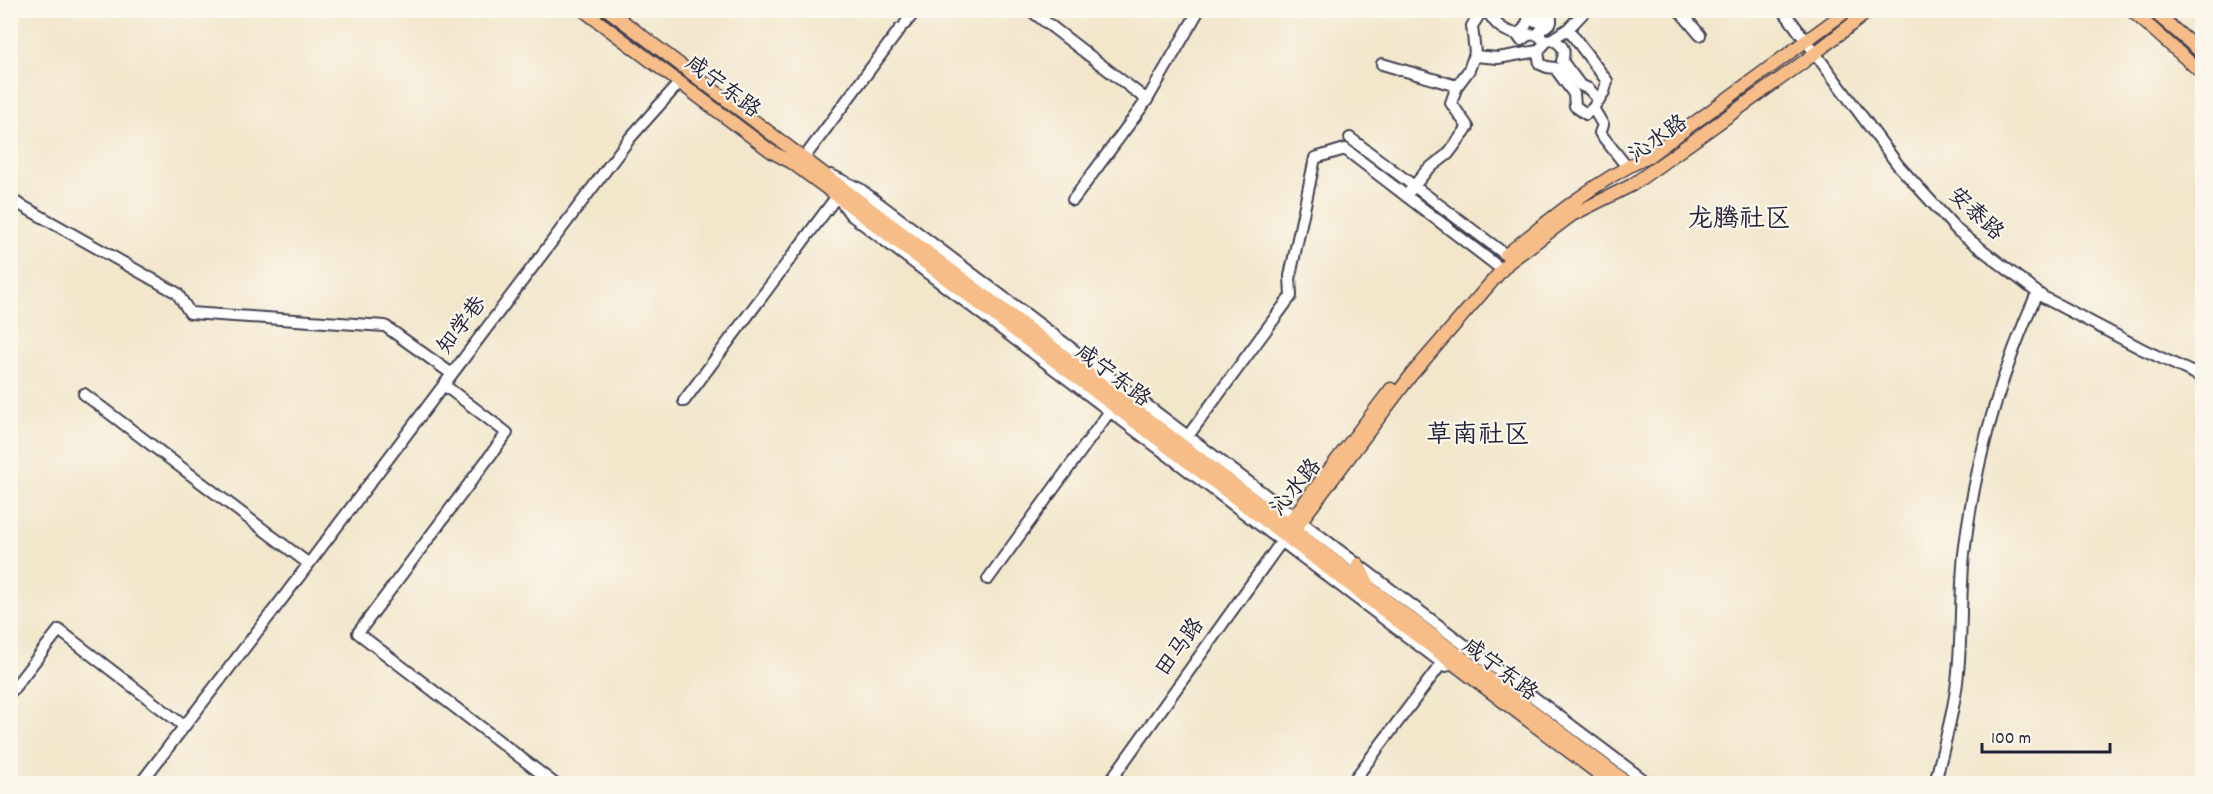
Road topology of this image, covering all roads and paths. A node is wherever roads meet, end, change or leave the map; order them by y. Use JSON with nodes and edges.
{"nodes":[{"id":1,"x":583,"y":10,"type":"edge"},
{"id":2,"x":608,"y":10,"type":"edge"},
{"id":3,"x":916,"y":10,"type":"edge"},
{"id":4,"x":1030,"y":10,"type":"edge"},
{"id":5,"x":1199,"y":10,"type":"edge"},
{"id":6,"x":1467,"y":10,"type":"edge"},
{"id":7,"x":1586,"y":10,"type":"edge"},
{"id":8,"x":1679,"y":10,"type":"edge"},
{"id":9,"x":1783,"y":10,"type":"edge"},
{"id":10,"x":1848,"y":10,"type":"edge"},
{"id":11,"x":1870,"y":10,"type":"edge"},
{"id":12,"x":2131,"y":10,"type":"edge"},
{"id":13,"x":2152,"y":10,"type":"edge"},
{"id":14,"x":1483,"y":12,"type":"edge"},
{"id":15,"x":1527,"y":15,"type":"edge"},
{"id":16,"x":1568,"y":29,"type":"junction"},
{"id":17,"x":1517,"y":34,"type":"junction"},
{"id":18,"x":1700,"y":35,"type":"dead end"},
{"id":19,"x":1546,"y":38,"type":"junction"},
{"id":20,"x":1810,"y":48,"type":"junction"},
{"id":21,"x":1538,"y":51,"type":"junction"},
{"id":22,"x":2202,"y":53,"type":"edge"},
{"id":23,"x":1474,"y":56,"type":"junction"},
{"id":24,"x":1382,"y":64,"type":"dead end"},
{"id":25,"x":1559,"y":65,"type":"junction"},
{"id":26,"x":2202,"y":73,"type":"edge"},
{"id":27,"x":680,"y":82,"type":"junction"},
{"id":28,"x":1457,"y":86,"type":"junction"},
{"id":29,"x":1147,"y":100,"type":"junction"},
{"id":30,"x":1596,"y":104,"type":"junction"},
{"id":31,"x":1350,"y":138,"type":"dead end"},
{"id":32,"x":804,"y":158,"type":"junction"},
{"id":33,"x":1627,"y":167,"type":"junction"},
{"id":34,"x":819,"y":170,"type":"junction"},
{"id":35,"x":1414,"y":186,"type":"junction"},
{"id":36,"x":837,"y":196,"type":"junction"},
{"id":37,"x":1406,"y":196,"type":"junction"},
{"id":38,"x":10,"y":199,"type":"edge"},
{"id":39,"x":1073,"y":200,"type":"dead end"},
{"id":40,"x":1506,"y":255,"type":"junction"},
{"id":41,"x":1496,"y":265,"type":"junction"},
{"id":42,"x":2037,"y":293,"type":"junction"},
{"id":43,"x":452,"y":374,"type":"junction"},
{"id":44,"x":2202,"y":377,"type":"edge"},
{"id":45,"x":444,"y":385,"type":"junction"},
{"id":46,"x":84,"y":394,"type":"dead end"},
{"id":47,"x":684,"y":400,"type":"dead end"},
{"id":48,"x":1110,"y":411,"type":"junction"},
{"id":49,"x":1188,"y":436,"type":"junction"},
{"id":50,"x":1291,"y":528,"type":"junction"},
{"id":51,"x":309,"y":564,"type":"junction"},
{"id":52,"x":1358,"y":564,"type":"junction"},
{"id":53,"x":988,"y":579,"type":"dead end"},
{"id":54,"x":1371,"y":588,"type":"junction"},
{"id":55,"x":1442,"y":663,"type":"junction"},
{"id":56,"x":10,"y":693,"type":"edge"},
{"id":57,"x":184,"y":726,"type":"junction"},
{"id":58,"x":140,"y":783,"type":"edge"},
{"id":59,"x":555,"y":783,"type":"edge"},
{"id":60,"x":1108,"y":783,"type":"edge"},
{"id":61,"x":1351,"y":783,"type":"edge"},
{"id":62,"x":1602,"y":783,"type":"edge"},
{"id":63,"x":1612,"y":783,"type":"edge"},
{"id":64,"x":1629,"y":783,"type":"edge"},
{"id":65,"x":1649,"y":783,"type":"edge"},
{"id":66,"x":1935,"y":783,"type":"edge"}],
"edges":[{"from":1,"to":27,"type":"main road","name":"咸宁东路"},
{"from":2,"to":32,"type":"main road","name":"咸宁东路"},
{"from":3,"to":32,"type":"street"},
{"from":4,"to":29,"type":"street"},
{"from":5,"to":29,"type":"street"},
{"from":6,"to":14,"type":"street"},
{"from":7,"to":16,"type":"street"},
{"from":8,"to":18,"type":"street"},
{"from":9,"to":20,"type":"street","name":"安泰路"},
{"from":10,"to":20,"type":"main road","name":"沁水路"},
{"from":11,"to":20,"type":"main road","name":"沁水路"},
{"from":12,"to":26,"type":"main road"},
{"from":13,"to":22,"type":"main road"},
{"from":14,"to":17,"type":"street"},
{"from":14,"to":23,"type":"street"},
{"from":15,"to":17,"type":"street"},
{"from":15,"to":19,"type":"street"},
{"from":16,"to":19,"type":"street"},
{"from":16,"to":30,"type":"street"},
{"from":17,"to":19,"type":"street"},
{"from":19,"to":21,"type":"street"},
{"from":19,"to":25,"type":"street"},
{"from":20,"to":33,"type":"main road","name":"沁水路"},
{"from":20,"to":42,"type":"street","name":"安泰路"},
{"from":20,"to":50,"type":"main road","name":"沁水路"},
{"from":21,"to":23,"type":"street"},
{"from":21,"to":25,"type":"street"},
{"from":23,"to":28,"type":"street"},
{"from":24,"to":28,"type":"street"},
{"from":25,"to":30,"type":"street"},
{"from":25,"to":30,"type":"street"},
{"from":27,"to":36,"type":"main road","name":"咸宁东路"},
{"from":27,"to":43,"type":"street","name":"知学巷"},
{"from":28,"to":35,"type":"street"},
{"from":29,"to":39,"type":"street"},
{"from":30,"to":33,"type":"street"},
{"from":31,"to":35,"type":"street"},
{"from":32,"to":34,"type":"main road","name":"咸宁东路"},
{"from":33,"to":40,"type":"main road","name":"沁水路"},
{"from":34,"to":49,"type":"street"},
{"from":34,"to":50,"type":"main road","name":"咸宁东路"},
{"from":35,"to":37,"type":"street"},
{"from":35,"to":40,"type":"street"},
{"from":36,"to":47,"type":"street"},
{"from":36,"to":48,"type":"street"},
{"from":36,"to":50,"type":"main road","name":"咸宁东路"},
{"from":37,"to":41,"type":"street"},
{"from":37,"to":49,"type":"street"},
{"from":38,"to":43,"type":"street"},
{"from":40,"to":41,"type":"main road","name":"沁水路"},
{"from":41,"to":50,"type":"main road","name":"沁水路"},
{"from":42,"to":44,"type":"street","name":"安泰路"},
{"from":42,"to":66,"type":"street"},
{"from":43,"to":45,"type":"street","name":"知学巷"},
{"from":45,"to":51,"type":"street","name":"知学巷"},
{"from":45,"to":59,"type":"street"},
{"from":46,"to":51,"type":"street"},
{"from":48,"to":50,"type":"street"},
{"from":48,"to":53,"type":"street"},
{"from":49,"to":50,"type":"street"},
{"from":50,"to":52,"type":"street"},
{"from":50,"to":54,"type":"main road","name":"咸宁东路"},
{"from":50,"to":55,"type":"street"},
{"from":50,"to":60,"type":"street","name":"田马路"},
{"from":50,"to":63,"type":"main road","name":"咸宁东路"},
{"from":51,"to":57,"type":"street","name":"知学巷"},
{"from":52,"to":54,"type":"main road"},
{"from":52,"to":65,"type":"street"},
{"from":54,"to":64,"type":"main road","name":"咸宁东路"},
{"from":55,"to":61,"type":"street"},
{"from":55,"to":62,"type":"street"},
{"from":56,"to":57,"type":"street"},
{"from":57,"to":58,"type":"street","name":"知学巷"}]}
